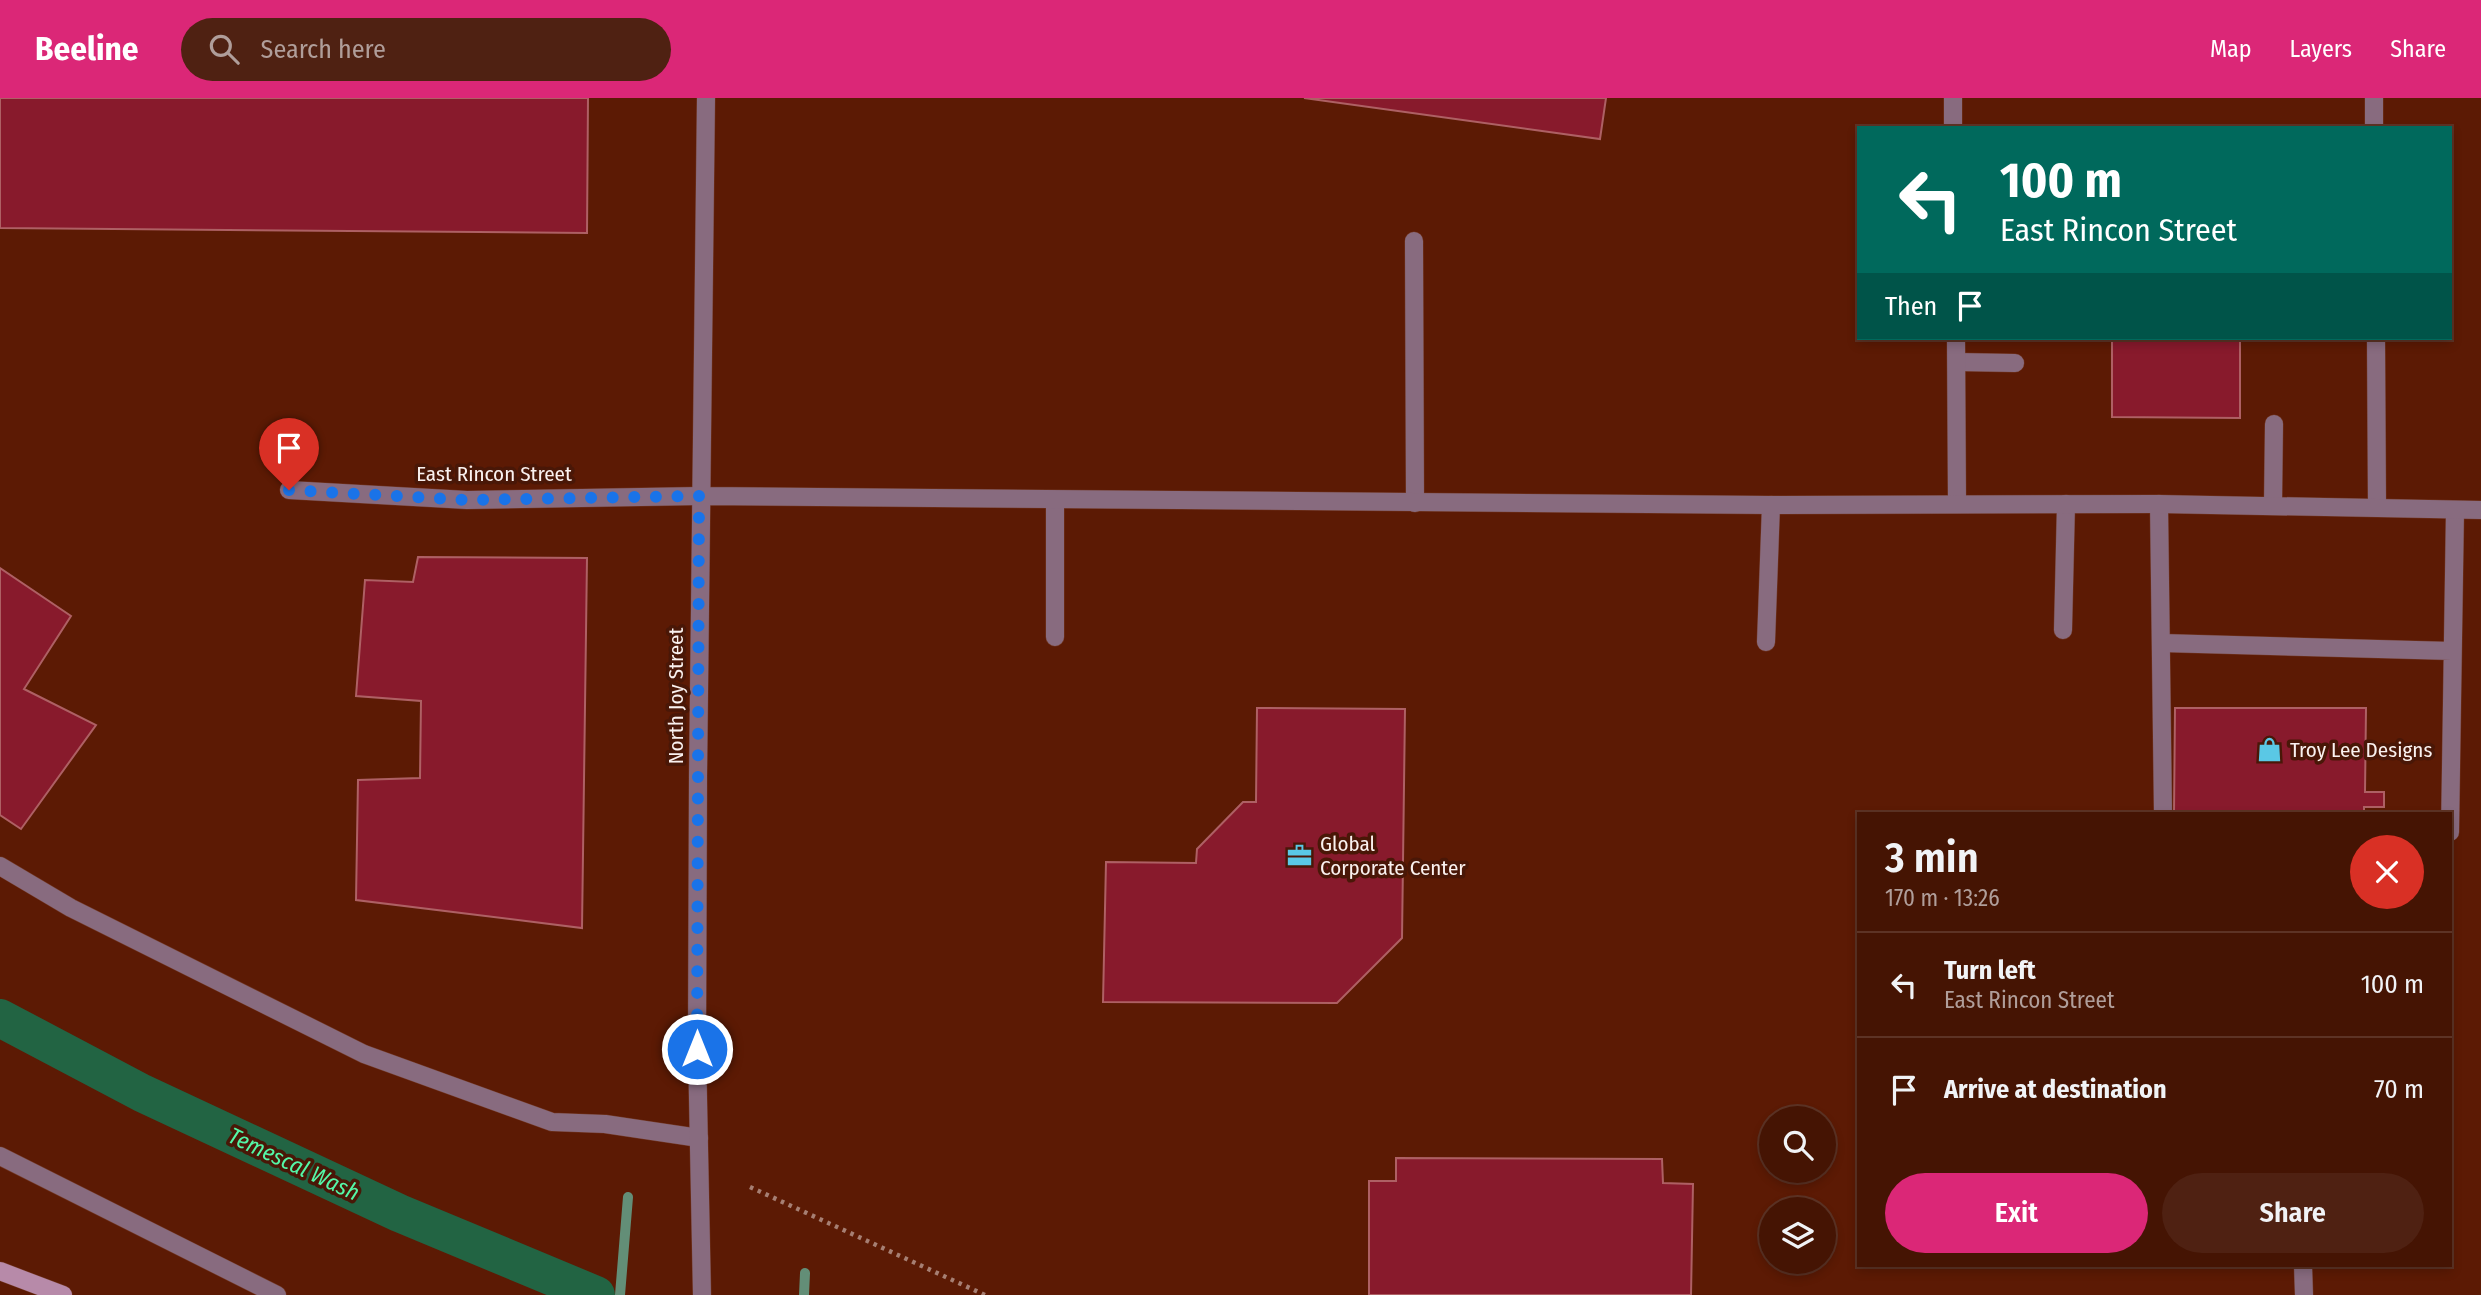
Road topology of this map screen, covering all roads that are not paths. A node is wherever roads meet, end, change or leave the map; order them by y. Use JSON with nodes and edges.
{"nodes":[{"id":1,"x":706,"y":98,"type":"edge"},
{"id":2,"x":1953,"y":98,"type":"edge"},
{"id":3,"x":2374,"y":98,"type":"edge"},
{"id":4,"x":1953,"y":126,"type":"edge"},
{"id":5,"x":2374,"y":126,"type":"edge"},
{"id":6,"x":1414,"y":241,"type":"dead end"},
{"id":7,"x":1956,"y":340,"type":"edge"},
{"id":8,"x":2375,"y":340,"type":"edge"},
{"id":9,"x":1957,"y":362,"type":"junction"},
{"id":10,"x":2015,"y":363,"type":"dead end"},
{"id":11,"x":2274,"y":424,"type":"dead end"},
{"id":12,"x":289,"y":490,"type":"dead end"},
{"id":13,"x":699,"y":496,"type":"junction"},
{"id":14,"x":1055,"y":500,"type":"junction"},
{"id":15,"x":1415,"y":503,"type":"junction"},
{"id":16,"x":1957,"y":504,"type":"junction"},
{"id":17,"x":2066,"y":504,"type":"junction"},
{"id":18,"x":2159,"y":504,"type":"junction"},
{"id":19,"x":1771,"y":505,"type":"junction"},
{"id":20,"x":2273,"y":505,"type":"junction"},
{"id":21,"x":2377,"y":507,"type":"junction"},
{"id":22,"x":2455,"y":509,"type":"junction"},
{"id":23,"x":2481,"y":510,"type":"edge"},
{"id":24,"x":2063,"y":630,"type":"dead end"},
{"id":25,"x":1055,"y":637,"type":"dead end"},
{"id":26,"x":1766,"y":642,"type":"dead end"},
{"id":27,"x":2162,"y":643,"type":"junction"},
{"id":28,"x":2452,"y":651,"type":"junction"},
{"id":29,"x":2163,"y":812,"type":"edge"},
{"id":30,"x":2450,"y":812,"type":"edge"},
{"id":31,"x":0,"y":866,"type":"edge"},
{"id":32,"x":699,"y":1138,"type":"junction"},
{"id":33,"x":0,"y":1156,"type":"edge"},
{"id":34,"x":2303,"y":1267,"type":"edge"},
{"id":35,"x":0,"y":1271,"type":"edge"},
{"id":36,"x":63,"y":1295,"type":"edge"},
{"id":37,"x":277,"y":1295,"type":"edge"},
{"id":38,"x":702,"y":1295,"type":"edge"},
{"id":39,"x":2304,"y":1295,"type":"edge"}],
"edges":[{"from":1,"to":13,"type":"street","name":"North Joy Street"},
{"from":2,"to":4,"type":"street"},
{"from":3,"to":5,"type":"street"},
{"from":6,"to":15,"type":"street"},
{"from":7,"to":9,"type":"street"},
{"from":8,"to":21,"type":"street"},
{"from":9,"to":10,"type":"street"},
{"from":9,"to":16,"type":"street"},
{"from":11,"to":20,"type":"street"},
{"from":12,"to":13,"type":"street","name":"East Rincon Street"},
{"from":13,"to":14,"type":"street","name":"East Rincon Street"},
{"from":13,"to":32,"type":"street","name":"North Joy Street"},
{"from":14,"to":15,"type":"street","name":"East Rincon Street"},
{"from":14,"to":25,"type":"street"},
{"from":15,"to":19,"type":"street","name":"East Rincon Street"},
{"from":16,"to":17,"type":"street","name":"East Rincon Street"},
{"from":16,"to":19,"type":"street","name":"East Rincon Street"},
{"from":17,"to":18,"type":"street","name":"East Rincon Street"},
{"from":17,"to":24,"type":"street"},
{"from":18,"to":20,"type":"street","name":"East Rincon Street"},
{"from":18,"to":27,"type":"street"},
{"from":19,"to":26,"type":"street"},
{"from":20,"to":21,"type":"street","name":"East Rincon Street"},
{"from":21,"to":22,"type":"street","name":"East Rincon Street"},
{"from":22,"to":23,"type":"street","name":"East Rincon Street"},
{"from":22,"to":28,"type":"street"},
{"from":27,"to":28,"type":"street"},
{"from":27,"to":29,"type":"street"},
{"from":28,"to":30,"type":"street"},
{"from":31,"to":32,"type":"street"},
{"from":32,"to":38,"type":"street","name":"North Joy Street"},
{"from":33,"to":37,"type":"street"},
{"from":34,"to":39,"type":"street"},
{"from":35,"to":36,"type":"main road"}]}
